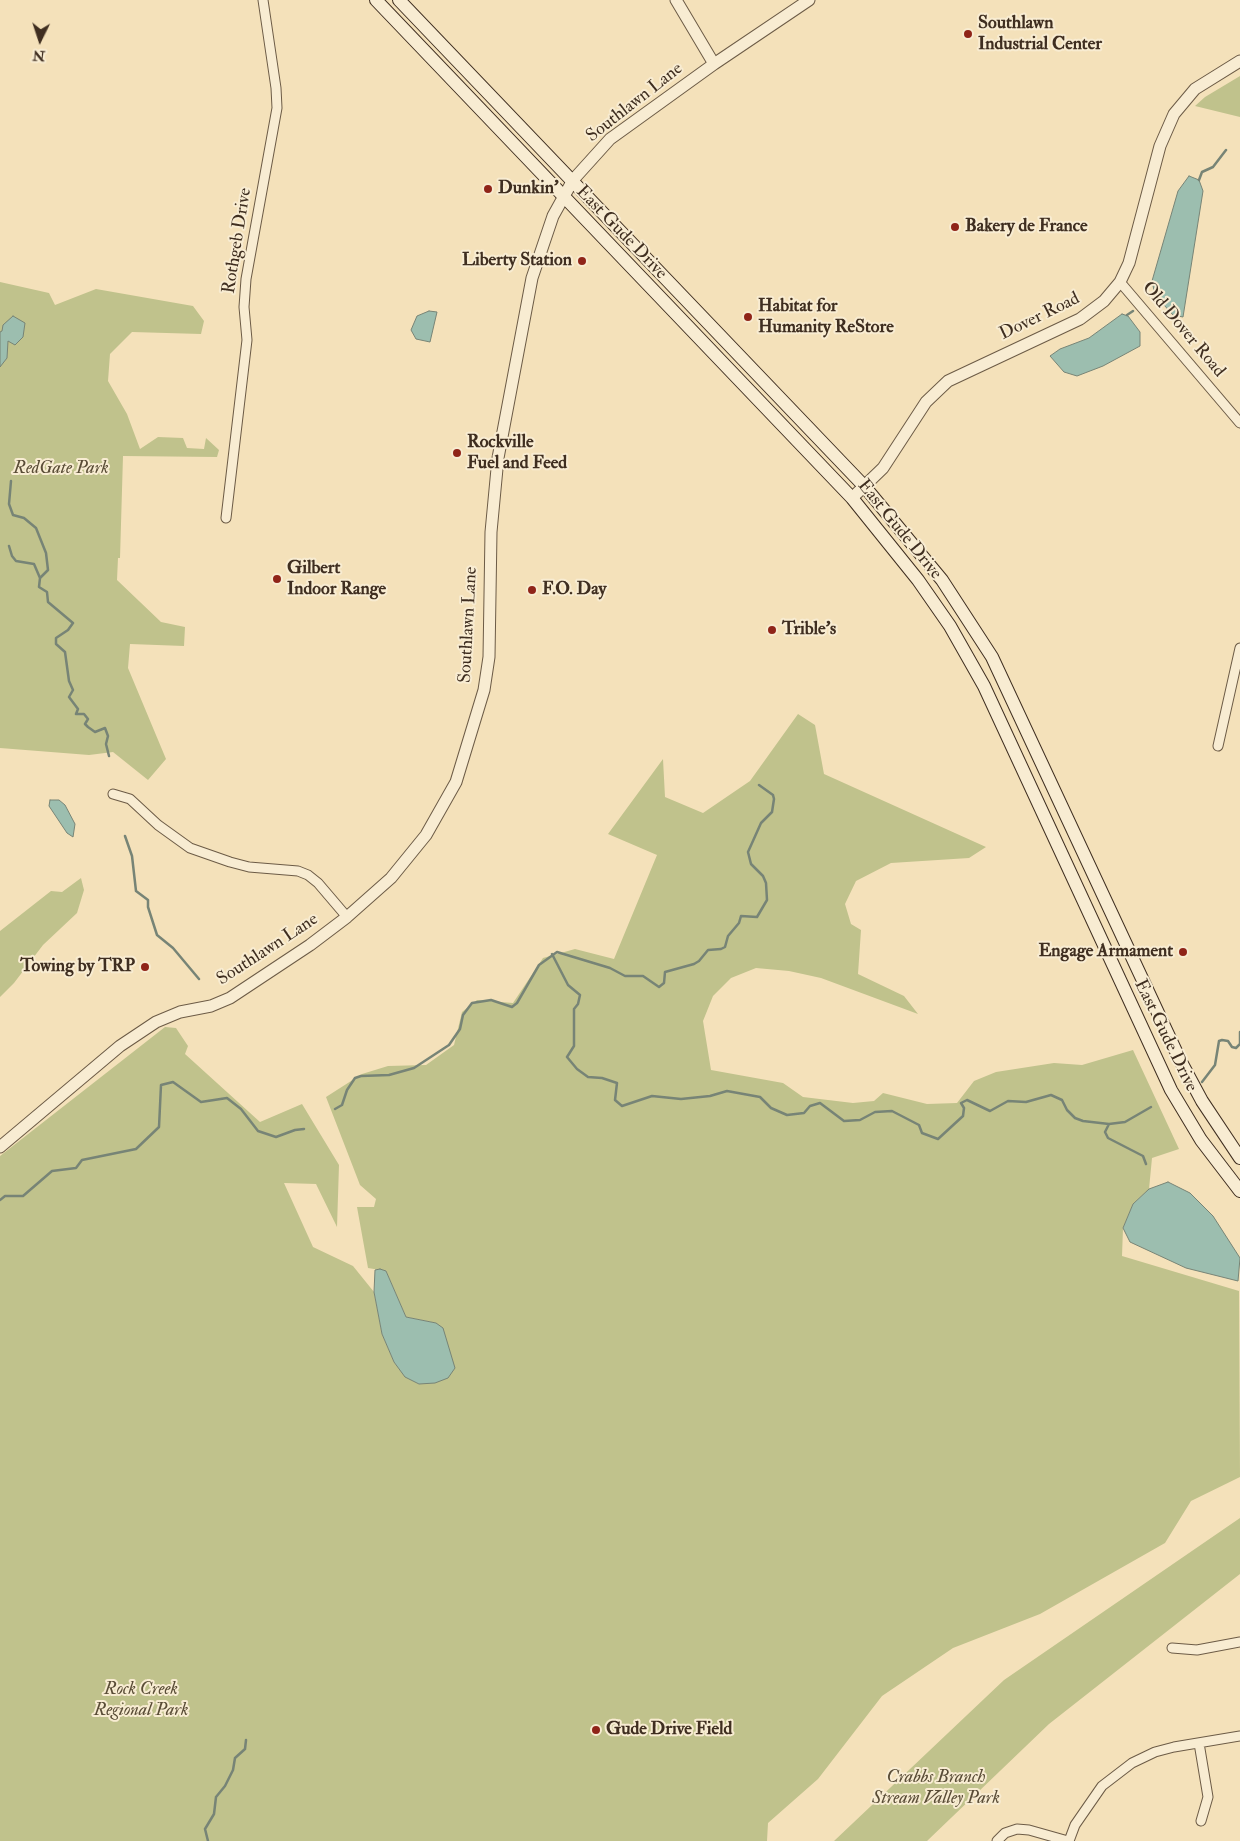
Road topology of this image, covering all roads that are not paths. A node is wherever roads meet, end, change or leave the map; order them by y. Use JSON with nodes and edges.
{"nodes":[{"id":1,"x":263,"y":0,"type":"edge"},
{"id":2,"x":376,"y":0,"type":"edge"},
{"id":3,"x":399,"y":0,"type":"edge"},
{"id":4,"x":676,"y":0,"type":"edge"},
{"id":5,"x":809,"y":0,"type":"edge"},
{"id":6,"x":1240,"y":61,"type":"edge"},
{"id":7,"x":714,"y":64,"type":"junction"},
{"id":8,"x":573,"y":180,"type":"junction"},
{"id":9,"x":563,"y":198,"type":"junction"},
{"id":10,"x":1120,"y":282,"type":"junction"},
{"id":11,"x":1240,"y":423,"type":"edge"},
{"id":12,"x":865,"y":486,"type":"junction"},
{"id":13,"x":852,"y":498,"type":"junction"},
{"id":14,"x":226,"y":518,"type":"dead end"},
{"id":15,"x":1240,"y":648,"type":"edge"},
{"id":16,"x":1218,"y":746,"type":"dead end"},
{"id":17,"x":113,"y":794,"type":"dead end"},
{"id":18,"x":347,"y":918,"type":"junction"},
{"id":19,"x":0,"y":1147,"type":"edge"},
{"id":20,"x":1240,"y":1158,"type":"edge"},
{"id":21,"x":1240,"y":1191,"type":"edge"},
{"id":22,"x":1240,"y":1642,"type":"edge"},
{"id":23,"x":1172,"y":1648,"type":"dead end"},
{"id":24,"x":1240,"y":1736,"type":"edge"},
{"id":25,"x":1199,"y":1743,"type":"junction"},
{"id":26,"x":1201,"y":1821,"type":"dead end"},
{"id":27,"x":997,"y":1841,"type":"edge"},
{"id":28,"x":1069,"y":1841,"type":"edge"}],
"edges":[{"from":1,"to":14,"type":"street","name":"Rothgeb Drive"},
{"from":2,"to":9,"type":"main road","name":"East Gude Drive"},
{"from":3,"to":8,"type":"main road","name":"East Gude Drive"},
{"from":4,"to":7,"type":"street"},
{"from":5,"to":7,"type":"street","name":"Southlawn Lane"},
{"from":6,"to":10,"type":"street","name":"Dover Road"},
{"from":7,"to":8,"type":"street","name":"Southlawn Lane"},
{"from":8,"to":9,"type":"street","name":"Southlawn Lane"},
{"from":8,"to":12,"type":"main road","name":"East Gude Drive"},
{"from":9,"to":13,"type":"main road","name":"East Gude Drive"},
{"from":9,"to":18,"type":"street","name":"Southlawn Lane"},
{"from":10,"to":11,"type":"street","name":"Old Dover Road"},
{"from":10,"to":12,"type":"street","name":"Dover Road"},
{"from":12,"to":13,"type":"street","name":"Dover Road"},
{"from":12,"to":20,"type":"main road","name":"East Gude Drive"},
{"from":13,"to":21,"type":"main road","name":"East Gude Drive"},
{"from":15,"to":16,"type":"street"},
{"from":17,"to":18,"type":"street"},
{"from":18,"to":19,"type":"street","name":"Southlawn Lane"},
{"from":22,"to":23,"type":"street"},
{"from":24,"to":25,"type":"street"},
{"from":25,"to":26,"type":"street"},
{"from":25,"to":28,"type":"street"},
{"from":27,"to":28,"type":"street"}]}
